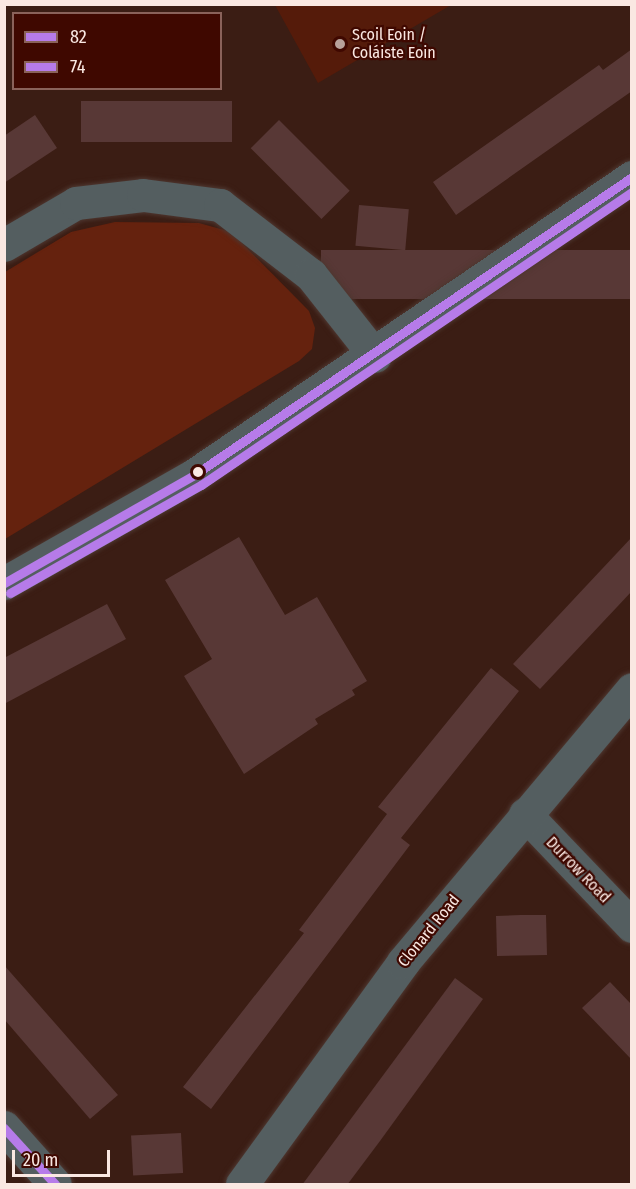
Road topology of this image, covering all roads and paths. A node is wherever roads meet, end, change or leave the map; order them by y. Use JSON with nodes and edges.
{"nodes":[{"id":1,"x":632,"y":177,"type":"edge"},
{"id":2,"x":4,"y":245,"type":"edge"},
{"id":3,"x":375,"y":356,"type":"junction"},
{"id":4,"x":4,"y":583,"type":"edge"},
{"id":5,"x":632,"y":689,"type":"edge"},
{"id":6,"x":525,"y":814,"type":"junction"},
{"id":7,"x":632,"y":926,"type":"edge"},
{"id":8,"x":4,"y":1127,"type":"edge"},
{"id":9,"x":55,"y":1185,"type":"edge"},
{"id":10,"x":243,"y":1185,"type":"edge"}],
"edges":[{"from":1,"to":3,"type":"street"},
{"from":2,"to":3,"type":"street"},
{"from":3,"to":4,"type":"street"},
{"from":5,"to":6,"type":"street","name":"Clonard Road"},
{"from":6,"to":7,"type":"street","name":"Durrow Road"},
{"from":6,"to":10,"type":"street","name":"Clonard Road"},
{"from":8,"to":9,"type":"street"}]}
